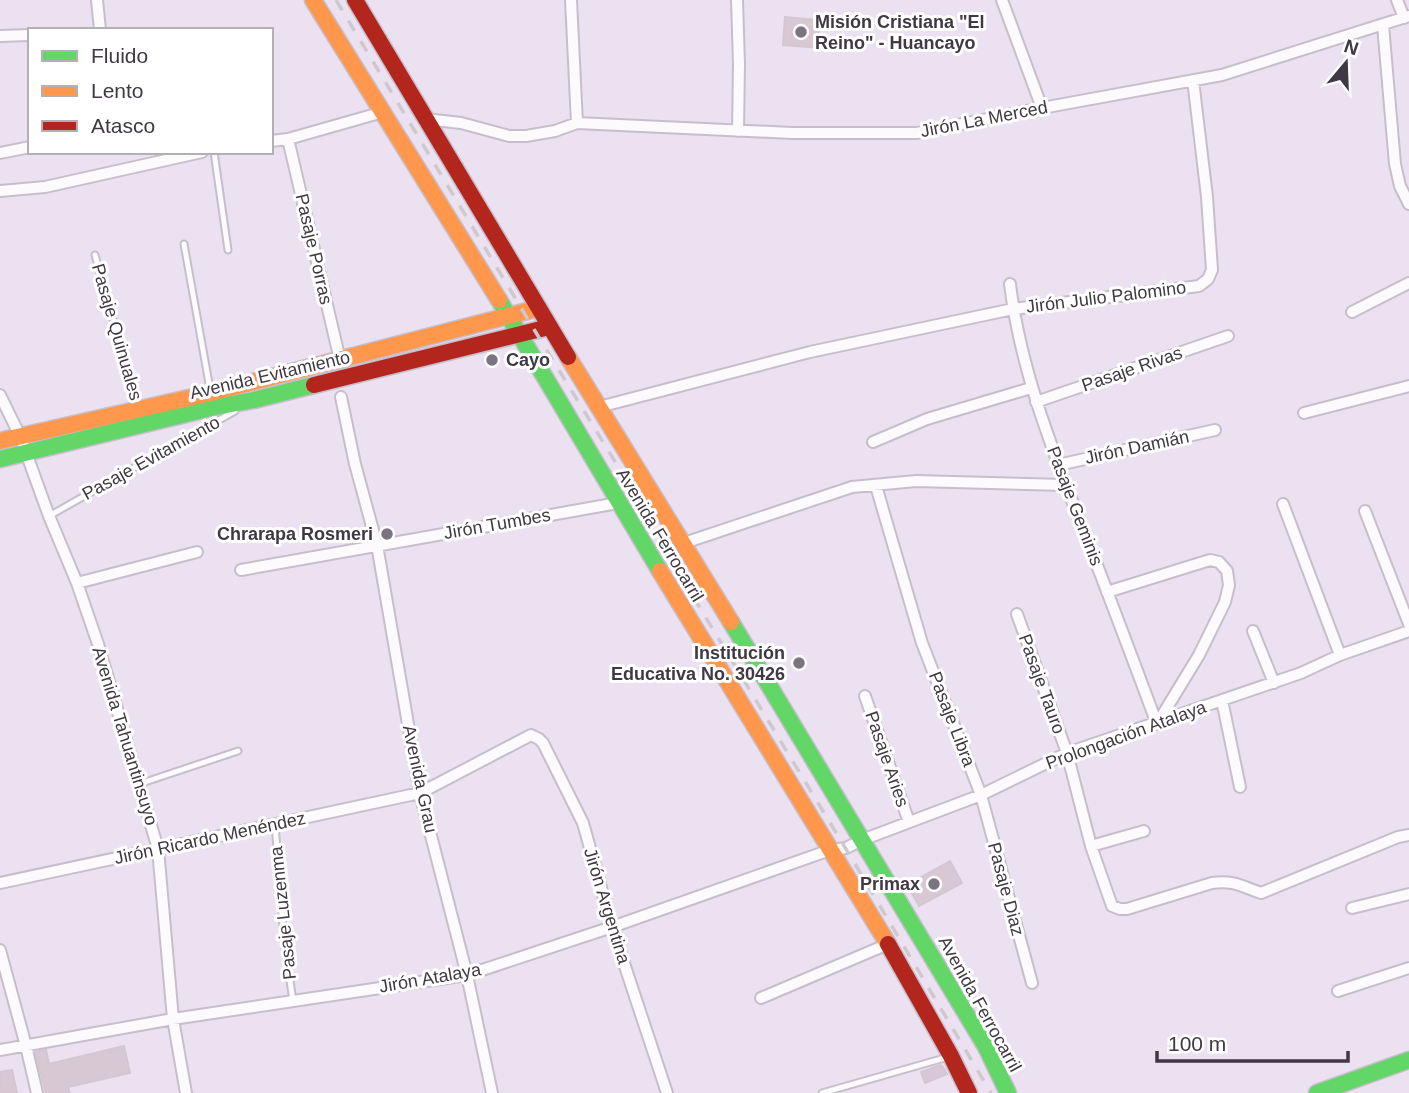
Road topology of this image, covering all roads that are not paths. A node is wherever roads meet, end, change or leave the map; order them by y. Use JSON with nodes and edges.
{"nodes":[{"id":1,"x":97,"y":0,"type":"edge"},
{"id":2,"x":313,"y":0,"type":"edge"},
{"id":3,"x":355,"y":0,"type":"edge"},
{"id":4,"x":571,"y":0,"type":"edge"},
{"id":5,"x":737,"y":0,"type":"edge"},
{"id":6,"x":1002,"y":0,"type":"edge"},
{"id":7,"x":1397,"y":0,"type":"edge"},
{"id":8,"x":1407,"y":17,"type":"edge"},
{"id":9,"x":1383,"y":25,"type":"junction"},
{"id":10,"x":100,"y":28,"type":"edge"},
{"id":11,"x":28,"y":35,"type":"edge"},
{"id":12,"x":0,"y":36,"type":"edge"},
{"id":13,"x":1193,"y":80,"type":"junction"},
{"id":14,"x":1042,"y":108,"type":"junction"},
{"id":15,"x":383,"y":112,"type":"junction"},
{"id":16,"x":426,"y":119,"type":"junction"},
{"id":17,"x":577,"y":123,"type":"junction"},
{"id":18,"x":738,"y":131,"type":"junction"},
{"id":19,"x":288,"y":139,"type":"junction"},
{"id":20,"x":273,"y":141,"type":"edge"},
{"id":21,"x":28,"y":147,"type":"edge"},
{"id":22,"x":0,"y":153,"type":"edge"},
{"id":23,"x":193,"y":154,"type":"edge"},
{"id":24,"x":214,"y":154,"type":"edge"},
{"id":25,"x":0,"y":191,"type":"edge"},
{"id":26,"x":1409,"y":204,"type":"edge"},
{"id":27,"x":184,"y":244,"type":"dead end"},
{"id":28,"x":228,"y":250,"type":"dead end"},
{"id":29,"x":95,"y":255,"type":"dead end"},
{"id":30,"x":1409,"y":283,"type":"edge"},
{"id":31,"x":1010,"y":284,"type":"dead end"},
{"id":32,"x":538,"y":308,"type":"junction"},
{"id":33,"x":1013,"y":309,"type":"junction"},
{"id":34,"x":1352,"y":312,"type":"dead end"},
{"id":35,"x":509,"y":316,"type":"junction"},
{"id":36,"x":549,"y":327,"type":"junction"},
{"id":37,"x":519,"y":335,"type":"junction"},
{"id":38,"x":1228,"y":336,"type":"dead end"},
{"id":39,"x":340,"y":360,"type":"junction"},
{"id":40,"x":1409,"y":386,"type":"edge"},
{"id":41,"x":1031,"y":388,"type":"junction"},
{"id":42,"x":211,"y":393,"type":"junction"},
{"id":43,"x":0,"y":395,"type":"edge"},
{"id":44,"x":341,"y":397,"type":"dead end"},
{"id":45,"x":254,"y":400,"type":"junction"},
{"id":46,"x":1036,"y":402,"type":"junction"},
{"id":47,"x":599,"y":407,"type":"junction"},
{"id":48,"x":139,"y":410,"type":"junction"},
{"id":49,"x":1304,"y":413,"type":"dead end"},
{"id":50,"x":1215,"y":430,"type":"dead end"},
{"id":51,"x":20,"y":436,"type":"junction"},
{"id":52,"x":0,"y":441,"type":"edge"},
{"id":53,"x":873,"y":442,"type":"dead end"},
{"id":54,"x":24,"y":453,"type":"junction"},
{"id":55,"x":0,"y":459,"type":"edge"},
{"id":56,"x":1058,"y":464,"type":"junction"},
{"id":57,"x":1066,"y":485,"type":"junction"},
{"id":58,"x":876,"y":486,"type":"junction"},
{"id":59,"x":618,"y":503,"type":"junction"},
{"id":60,"x":1283,"y":504,"type":"dead end"},
{"id":61,"x":1365,"y":511,"type":"dead end"},
{"id":62,"x":49,"y":516,"type":"junction"},
{"id":63,"x":684,"y":543,"type":"junction"},
{"id":64,"x":377,"y":545,"type":"junction"},
{"id":65,"x":197,"y":552,"type":"dead end"},
{"id":66,"x":241,"y":570,"type":"dead end"},
{"id":67,"x":77,"y":583,"type":"junction"},
{"id":68,"x":1107,"y":592,"type":"junction"},
{"id":69,"x":1017,"y":614,"type":"dead end"},
{"id":70,"x":1409,"y":624,"type":"edge"},
{"id":71,"x":1252,"y":631,"type":"dead end"},
{"id":72,"x":1409,"y":631,"type":"edge"},
{"id":73,"x":1340,"y":655,"type":"junction"},
{"id":74,"x":1274,"y":683,"type":"junction"},
{"id":75,"x":865,"y":696,"type":"dead end"},
{"id":76,"x":1222,"y":700,"type":"junction"},
{"id":77,"x":1157,"y":723,"type":"junction"},
{"id":78,"x":526,"y":737,"type":"joint"},
{"id":79,"x":238,"y":751,"type":"dead end"},
{"id":80,"x":1067,"y":753,"type":"junction"},
{"id":81,"x":139,"y":784,"type":"junction"},
{"id":82,"x":1240,"y":788,"type":"dead end"},
{"id":83,"x":420,"y":793,"type":"junction"},
{"id":84,"x":981,"y":795,"type":"junction"},
{"id":85,"x":909,"y":822,"type":"junction"},
{"id":86,"x":275,"y":824,"type":"junction"},
{"id":87,"x":1144,"y":831,"type":"dead end"},
{"id":88,"x":1409,"y":835,"type":"edge"},
{"id":89,"x":862,"y":840,"type":"junction"},
{"id":90,"x":1091,"y":846,"type":"junction"},
{"id":91,"x":158,"y":849,"type":"junction"},
{"id":92,"x":838,"y":849,"type":"junction"},
{"id":93,"x":0,"y":883,"type":"edge"},
{"id":94,"x":1409,"y":894,"type":"edge"},
{"id":95,"x":1352,"y":908,"type":"dead end"},
{"id":96,"x":612,"y":927,"type":"junction"},
{"id":97,"x":888,"y":944,"type":"junction"},
{"id":98,"x":0,"y":950,"type":"edge"},
{"id":99,"x":1409,"y":968,"type":"edge"},
{"id":100,"x":467,"y":975,"type":"junction"},
{"id":101,"x":1032,"y":983,"type":"dead end"},
{"id":102,"x":1338,"y":991,"type":"dead end"},
{"id":103,"x":761,"y":998,"type":"dead end"},
{"id":104,"x":293,"y":1001,"type":"junction"},
{"id":105,"x":173,"y":1019,"type":"junction"},
{"id":106,"x":26,"y":1046,"type":"junction"},
{"id":107,"x":0,"y":1050,"type":"edge"},
{"id":108,"x":951,"y":1056,"type":"junction"},
{"id":109,"x":1409,"y":1060,"type":"edge"},
{"id":110,"x":37,"y":1093,"type":"edge"},
{"id":111,"x":186,"y":1093,"type":"edge"},
{"id":112,"x":492,"y":1093,"type":"edge"},
{"id":113,"x":667,"y":1093,"type":"edge"},
{"id":114,"x":822,"y":1093,"type":"edge"},
{"id":115,"x":969,"y":1093,"type":"edge"},
{"id":116,"x":1008,"y":1093,"type":"edge"},
{"id":117,"x":1317,"y":1093,"type":"edge"}],
"edges":[{"from":1,"to":10,"type":"street"},
{"from":2,"to":15,"type":"main road","name":"Avenida Ferrocarril"},
{"from":3,"to":16,"type":"main road","name":"Avenida Ferrocarril"},
{"from":4,"to":17,"type":"street"},
{"from":5,"to":18,"type":"street"},
{"from":6,"to":14,"type":"street"},
{"from":7,"to":8,"type":"street"},
{"from":8,"to":9,"type":"street","name":"Jirón La Merced"},
{"from":9,"to":13,"type":"street","name":"Jirón La Merced"},
{"from":9,"to":26,"type":"street"},
{"from":11,"to":12,"type":"street"},
{"from":13,"to":14,"type":"street","name":"Jirón La Merced"},
{"from":13,"to":33,"type":"street","name":"Jirón Julio Palomino"},
{"from":14,"to":18,"type":"street","name":"Jirón La Merced"},
{"from":15,"to":19,"type":"street"},
{"from":15,"to":35,"type":"main road","name":"Avenida Ferrocarril"},
{"from":16,"to":17,"type":"street","name":"Jirón La Merced"},
{"from":16,"to":32,"type":"main road","name":"Avenida Ferrocarril"},
{"from":17,"to":18,"type":"street","name":"Jirón La Merced"},
{"from":19,"to":20,"type":"street"},
{"from":19,"to":39,"type":"street","name":"Pasaje Porras"},
{"from":21,"to":22,"type":"street"},
{"from":23,"to":25,"type":"street"},
{"from":24,"to":28,"type":"lane"},
{"from":27,"to":42,"type":"lane"},
{"from":29,"to":48,"type":"lane","name":"Pasaje Quinuales"},
{"from":30,"to":34,"type":"street"},
{"from":31,"to":33,"type":"street","name":"Pasaje Geminis"},
{"from":32,"to":35,"type":"main road","name":"Avenida Evitamiento"},
{"from":32,"to":36,"type":"main road","name":"Avenida Ferrocarril"},
{"from":33,"to":41,"type":"street","name":"Pasaje Geminis"},
{"from":33,"to":47,"type":"street","name":"Jirón Julio Palomino"},
{"from":35,"to":37,"type":"main road","name":"Avenida Ferrocarril"},
{"from":35,"to":39,"type":"main road","name":"Avenida Evitamiento"},
{"from":36,"to":37,"type":"main road","name":"Avenida Evitamiento"},
{"from":36,"to":47,"type":"main road","name":"Avenida Ferrocarril"},
{"from":37,"to":45,"type":"main road","name":"Avenida Evitamiento"},
{"from":37,"to":59,"type":"main road","name":"Avenida Ferrocarril"},
{"from":38,"to":46,"type":"street","name":"Pasaje Rivas"},
{"from":39,"to":42,"type":"main road","name":"Avenida Evitamiento"},
{"from":40,"to":49,"type":"street"},
{"from":41,"to":46,"type":"street","name":"Pasaje Geminis"},
{"from":41,"to":53,"type":"street"},
{"from":42,"to":48,"type":"main road","name":"Avenida Evitamiento"},
{"from":43,"to":51,"type":"street","name":"Avenida Tahuantinsuyo"},
{"from":44,"to":64,"type":"street","name":"Avenida Grau"},
{"from":45,"to":54,"type":"main road","name":"Avenida Evitamiento"},
{"from":45,"to":62,"type":"lane","name":"Pasaje Evitamiento"},
{"from":46,"to":56,"type":"street","name":"Pasaje Geminis"},
{"from":47,"to":63,"type":"main road","name":"Avenida Ferrocarril"},
{"from":48,"to":51,"type":"main road","name":"Avenida Evitamiento"},
{"from":50,"to":56,"type":"street","name":"Jirón Damián"},
{"from":51,"to":52,"type":"main road","name":"Avenida Evitamiento"},
{"from":51,"to":54,"type":"street","name":"Avenida Tahuantinsuyo"},
{"from":54,"to":55,"type":"main road","name":"Avenida Evitamiento"},
{"from":54,"to":62,"type":"street","name":"Avenida Tahuantinsuyo"},
{"from":56,"to":57,"type":"street","name":"Pasaje Geminis"},
{"from":57,"to":58,"type":"street"},
{"from":57,"to":68,"type":"street","name":"Pasaje Geminis"},
{"from":58,"to":63,"type":"street"},
{"from":58,"to":84,"type":"street","name":"Pasaje Libra"},
{"from":59,"to":64,"type":"street","name":"Jirón Tumbes"},
{"from":59,"to":92,"type":"main road","name":"Avenida Ferrocarril"},
{"from":60,"to":73,"type":"street"},
{"from":61,"to":70,"type":"street"},
{"from":62,"to":67,"type":"street","name":"Avenida Tahuantinsuyo"},
{"from":63,"to":89,"type":"main road","name":"Avenida Ferrocarril"},
{"from":64,"to":66,"type":"street","name":"Jirón Tumbes"},
{"from":64,"to":83,"type":"street","name":"Avenida Grau"},
{"from":65,"to":67,"type":"street"},
{"from":67,"to":81,"type":"street","name":"Avenida Tahuantinsuyo"},
{"from":68,"to":77,"type":"street","name":"Pasaje Geminis"},
{"from":68,"to":77,"type":"street"},
{"from":69,"to":80,"type":"street","name":"Pasaje Tauro"},
{"from":71,"to":74,"type":"street"},
{"from":72,"to":73,"type":"street","name":"Prolongación Atalaya"},
{"from":73,"to":74,"type":"street","name":"Prolongación Atalaya"},
{"from":74,"to":76,"type":"street","name":"Prolongación Atalaya"},
{"from":75,"to":85,"type":"street","name":"Pasaje Aries"},
{"from":76,"to":77,"type":"street","name":"Prolongación Atalaya"},
{"from":76,"to":82,"type":"street"},
{"from":77,"to":80,"type":"street","name":"Prolongación Atalaya"},
{"from":78,"to":83,"type":"street","name":"Jirón Ricardo Menéndez"},
{"from":78,"to":96,"type":"street","name":"Jirón Argentina"},
{"from":79,"to":81,"type":"lane"},
{"from":80,"to":84,"type":"street","name":"Prolongación Atalaya"},
{"from":80,"to":90,"type":"street","name":"Pasaje Tauro"},
{"from":81,"to":91,"type":"street","name":"Avenida Tahuantinsuyo"},
{"from":83,"to":86,"type":"street","name":"Jirón Ricardo Menéndez"},
{"from":83,"to":100,"type":"street","name":"Avenida Grau"},
{"from":84,"to":85,"type":"street","name":"Prolongación Atalaya"},
{"from":84,"to":101,"type":"street","name":"Pasaje Diaz"},
{"from":85,"to":89,"type":"street","name":"Prolongación Atalaya"},
{"from":86,"to":91,"type":"street","name":"Jirón Ricardo Menéndez"},
{"from":86,"to":104,"type":"lane","name":"Pasaje Luzenma"},
{"from":87,"to":90,"type":"street"},
{"from":88,"to":90,"type":"street","name":"Pasaje Tauro"},
{"from":89,"to":92,"type":"street","name":"Prolongación Atalaya"},
{"from":89,"to":116,"type":"main road","name":"Avenida Ferrocarril"},
{"from":91,"to":93,"type":"street","name":"Jirón Ricardo Menéndez"},
{"from":91,"to":105,"type":"street","name":"Avenida Tahuantinsuyo"},
{"from":92,"to":96,"type":"street","name":"Jirón Atalaya"},
{"from":92,"to":97,"type":"main road","name":"Avenida Ferrocarril"},
{"from":94,"to":95,"type":"street"},
{"from":96,"to":100,"type":"street","name":"Jirón Atalaya"},
{"from":96,"to":113,"type":"street","name":"Jirón Argentina"},
{"from":97,"to":103,"type":"street"},
{"from":97,"to":108,"type":"main road","name":"Avenida Ferrocarril"},
{"from":98,"to":106,"type":"street"},
{"from":99,"to":102,"type":"street"},
{"from":100,"to":104,"type":"street","name":"Jirón Atalaya"},
{"from":100,"to":112,"type":"street","name":"Avenida Grau"},
{"from":104,"to":105,"type":"street","name":"Jirón Atalaya"},
{"from":105,"to":106,"type":"street","name":"Jirón Atalaya"},
{"from":105,"to":111,"type":"street","name":"Avenida Tahuantinsuyo"},
{"from":106,"to":107,"type":"street","name":"Jirón Atalaya"},
{"from":106,"to":110,"type":"street"},
{"from":108,"to":114,"type":"lane"},
{"from":108,"to":115,"type":"main road","name":"Avenida Ferrocarril"},
{"from":109,"to":117,"type":"main road"}]}
